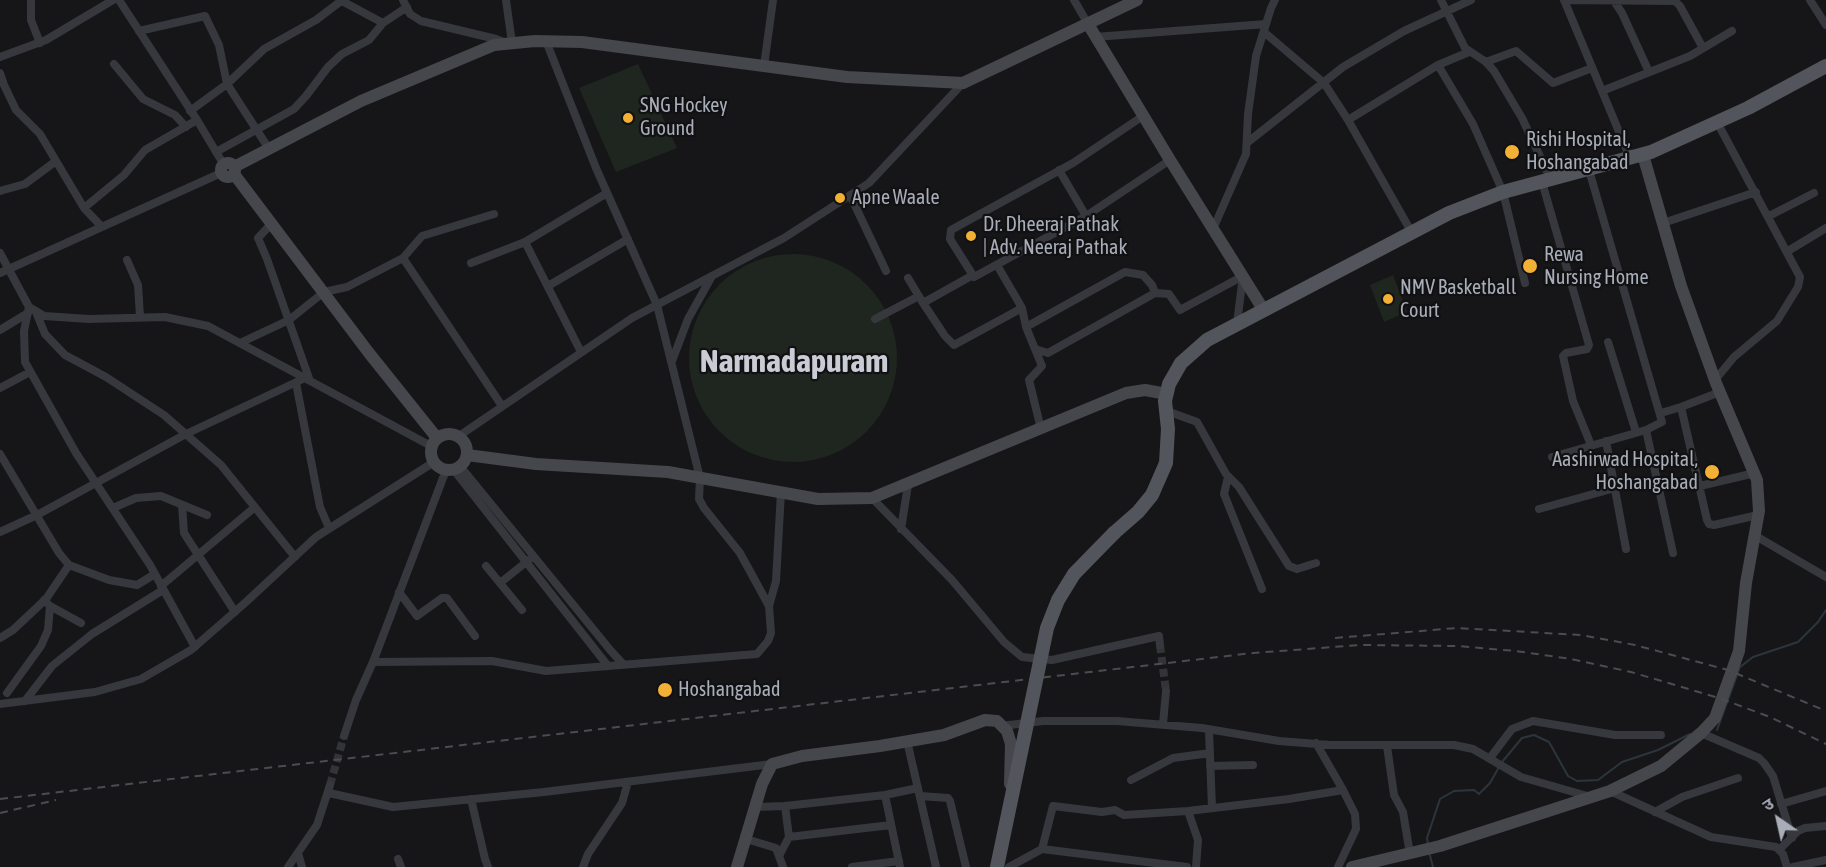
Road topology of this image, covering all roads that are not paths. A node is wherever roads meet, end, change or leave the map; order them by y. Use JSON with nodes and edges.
{"nodes":[{"id":1,"x":31,"y":0,"type":"edge"},
{"id":2,"x":113,"y":0,"type":"edge"},
{"id":3,"x":119,"y":0,"type":"edge"},
{"id":4,"x":341,"y":0,"type":"edge"},
{"id":5,"x":506,"y":0,"type":"edge"},
{"id":6,"x":773,"y":0,"type":"edge"},
{"id":7,"x":1074,"y":0,"type":"edge"},
{"id":8,"x":1137,"y":0,"type":"edge"},
{"id":9,"x":1275,"y":0,"type":"edge"},
{"id":10,"x":1441,"y":0,"type":"edge"},
{"id":11,"x":1471,"y":0,"type":"edge"},
{"id":12,"x":1564,"y":0,"type":"edge"},
{"id":13,"x":1810,"y":0,"type":"edge"},
{"id":14,"x":1614,"y":1,"type":"edge"},
{"id":15,"x":405,"y":4,"type":"edge"},
{"id":16,"x":1446,"y":11,"type":"junction"},
{"id":17,"x":383,"y":23,"type":"junction"},
{"id":18,"x":1088,"y":24,"type":"junction"},
{"id":19,"x":1826,"y":25,"type":"edge"},
{"id":20,"x":1265,"y":28,"type":"junction"},
{"id":21,"x":139,"y":31,"type":"junction"},
{"id":22,"x":1732,"y":31,"type":"dead end"},
{"id":23,"x":1095,"y":37,"type":"junction"},
{"id":24,"x":546,"y":41,"type":"junction"},
{"id":25,"x":40,"y":43,"type":"junction"},
{"id":26,"x":509,"y":43,"type":"junction"},
{"id":27,"x":1703,"y":48,"type":"junction"},
{"id":28,"x":1469,"y":52,"type":"junction"},
{"id":29,"x":0,"y":57,"type":"edge"},
{"id":30,"x":1486,"y":62,"type":"junction"},
{"id":31,"x":114,"y":64,"type":"dead end"},
{"id":32,"x":1438,"y":65,"type":"junction"},
{"id":33,"x":764,"y":66,"type":"junction"},
{"id":34,"x":1826,"y":66,"type":"edge"},
{"id":35,"x":1592,"y":68,"type":"junction"},
{"id":36,"x":1649,"y":72,"type":"junction"},
{"id":37,"x":0,"y":73,"type":"edge"},
{"id":38,"x":963,"y":83,"type":"junction"},
{"id":39,"x":1324,"y":83,"type":"junction"},
{"id":40,"x":227,"y":84,"type":"junction"},
{"id":41,"x":1602,"y":91,"type":"junction"},
{"id":42,"x":190,"y":111,"type":"junction"},
{"id":43,"x":1143,"y":116,"type":"junction"},
{"id":44,"x":197,"y":120,"type":"junction"},
{"id":45,"x":1348,"y":120,"type":"junction"},
{"id":46,"x":1717,"y":122,"type":"junction"},
{"id":47,"x":186,"y":126,"type":"junction"},
{"id":48,"x":256,"y":129,"type":"junction"},
{"id":49,"x":1248,"y":142,"type":"junction"},
{"id":50,"x":268,"y":149,"type":"junction"},
{"id":51,"x":216,"y":152,"type":"junction"},
{"id":52,"x":1636,"y":156,"type":"junction"},
{"id":53,"x":1170,"y":160,"type":"junction"},
{"id":54,"x":56,"y":161,"type":"junction"},
{"id":55,"x":228,"y":169,"type":"junction"},
{"id":56,"x":1059,"y":170,"type":"junction"},
{"id":57,"x":1589,"y":170,"type":"junction"},
{"id":58,"x":1546,"y":181,"type":"junction"},
{"id":59,"x":0,"y":191,"type":"edge"},
{"id":60,"x":1503,"y":192,"type":"junction"},
{"id":61,"x":1756,"y":192,"type":"junction"},
{"id":62,"x":608,"y":193,"type":"junction"},
{"id":63,"x":1814,"y":193,"type":"dead end"},
{"id":64,"x":850,"y":195,"type":"junction"},
{"id":65,"x":84,"y":208,"type":"junction"},
{"id":66,"x":494,"y":214,"type":"dead end"},
{"id":67,"x":1086,"y":216,"type":"junction"},
{"id":68,"x":1768,"y":216,"type":"junction"},
{"id":69,"x":272,"y":223,"type":"junction"},
{"id":70,"x":1663,"y":223,"type":"junction"},
{"id":71,"x":101,"y":226,"type":"junction"},
{"id":72,"x":1826,"y":228,"type":"edge"},
{"id":73,"x":1213,"y":229,"type":"junction"},
{"id":74,"x":1412,"y":233,"type":"junction"},
{"id":75,"x":628,"y":239,"type":"junction"},
{"id":76,"x":525,"y":242,"type":"junction"},
{"id":77,"x":1788,"y":251,"type":"junction"},
{"id":78,"x":0,"y":253,"type":"edge"},
{"id":79,"x":403,"y":258,"type":"junction"},
{"id":80,"x":127,"y":260,"type":"dead end"},
{"id":81,"x":471,"y":263,"type":"dead end"},
{"id":82,"x":997,"y":265,"type":"junction"},
{"id":83,"x":4,"y":271,"type":"edge"},
{"id":84,"x":886,"y":272,"type":"dead end"},
{"id":85,"x":973,"y":275,"type":"junction"},
{"id":86,"x":712,"y":276,"type":"junction"},
{"id":87,"x":1243,"y":276,"type":"junction"},
{"id":88,"x":908,"y":278,"type":"dead end"},
{"id":89,"x":1525,"y":283,"type":"dead end"},
{"id":90,"x":548,"y":286,"type":"junction"},
{"id":91,"x":324,"y":292,"type":"junction"},
{"id":92,"x":1155,"y":293,"type":"junction"},
{"id":93,"x":921,"y":299,"type":"junction"},
{"id":94,"x":657,"y":305,"type":"junction"},
{"id":95,"x":1022,"y":309,"type":"junction"},
{"id":96,"x":1263,"y":309,"type":"junction"},
{"id":97,"x":31,"y":310,"type":"junction"},
{"id":98,"x":140,"y":317,"type":"junction"},
{"id":99,"x":875,"y":319,"type":"dead end"},
{"id":100,"x":289,"y":320,"type":"junction"},
{"id":101,"x":1237,"y":323,"type":"junction"},
{"id":102,"x":1026,"y":327,"type":"junction"},
{"id":103,"x":0,"y":330,"type":"edge"},
{"id":104,"x":1608,"y":342,"type":"dead end"},
{"id":105,"x":240,"y":344,"type":"junction"},
{"id":106,"x":1035,"y":349,"type":"junction"},
{"id":107,"x":581,"y":352,"type":"junction"},
{"id":108,"x":672,"y":362,"type":"junction"},
{"id":109,"x":30,"y":372,"type":"junction"},
{"id":110,"x":307,"y":380,"type":"junction"},
{"id":111,"x":296,"y":383,"type":"junction"},
{"id":112,"x":1717,"y":386,"type":"junction"},
{"id":113,"x":0,"y":388,"type":"edge"},
{"id":114,"x":1167,"y":394,"type":"junction"},
{"id":115,"x":502,"y":406,"type":"junction"},
{"id":116,"x":1681,"y":407,"type":"junction"},
{"id":117,"x":1167,"y":411,"type":"junction"},
{"id":118,"x":1661,"y":413,"type":"junction"},
{"id":119,"x":1041,"y":429,"type":"junction"},
{"id":120,"x":1646,"y":430,"type":"junction"},
{"id":121,"x":1636,"y":432,"type":"junction"},
{"id":122,"x":186,"y":434,"type":"junction"},
{"id":123,"x":459,"y":436,"type":"junction"},
{"id":124,"x":1606,"y":441,"type":"junction"},
{"id":125,"x":434,"y":442,"type":"junction"},
{"id":126,"x":1591,"y":445,"type":"junction"},
{"id":127,"x":0,"y":454,"type":"edge"},
{"id":128,"x":467,"y":455,"type":"junction"},
{"id":129,"x":1552,"y":457,"type":"dead end"},
{"id":130,"x":434,"y":462,"type":"junction"},
{"id":131,"x":453,"y":468,"type":"junction"},
{"id":132,"x":1755,"y":473,"type":"junction"},
{"id":133,"x":1228,"y":477,"type":"junction"},
{"id":134,"x":700,"y":478,"type":"junction"},
{"id":135,"x":96,"y":483,"type":"junction"},
{"id":136,"x":908,"y":485,"type":"junction"},
{"id":137,"x":1700,"y":486,"type":"junction"},
{"id":138,"x":1615,"y":488,"type":"junction"},
{"id":139,"x":781,"y":492,"type":"junction"},
{"id":140,"x":872,"y":498,"type":"junction"},
{"id":141,"x":182,"y":505,"type":"junction"},
{"id":142,"x":255,"y":507,"type":"junction"},
{"id":143,"x":113,"y":508,"type":"junction"},
{"id":144,"x":1539,"y":510,"type":"dead end"},
{"id":145,"x":37,"y":515,"type":"junction"},
{"id":146,"x":207,"y":515,"type":"dead end"},
{"id":147,"x":1758,"y":515,"type":"junction"},
{"id":148,"x":329,"y":528,"type":"junction"},
{"id":149,"x":901,"y":529,"type":"junction"},
{"id":150,"x":0,"y":532,"type":"edge"},
{"id":151,"x":1755,"y":535,"type":"junction"},
{"id":152,"x":1626,"y":549,"type":"dead end"},
{"id":153,"x":1673,"y":553,"type":"dead end"},
{"id":154,"x":198,"y":555,"type":"junction"},
{"id":155,"x":295,"y":557,"type":"junction"},
{"id":156,"x":530,"y":559,"type":"junction"},
{"id":157,"x":1316,"y":563,"type":"dead end"},
{"id":158,"x":69,"y":565,"type":"junction"},
{"id":159,"x":486,"y":566,"type":"dead end"},
{"id":160,"x":155,"y":574,"type":"junction"},
{"id":161,"x":1826,"y":577,"type":"edge"},
{"id":162,"x":500,"y":583,"type":"junction"},
{"id":163,"x":162,"y":588,"type":"junction"},
{"id":164,"x":1262,"y":589,"type":"dead end"},
{"id":165,"x":399,"y":592,"type":"junction"},
{"id":166,"x":47,"y":603,"type":"junction"},
{"id":167,"x":769,"y":606,"type":"junction"},
{"id":168,"x":522,"y":610,"type":"dead end"},
{"id":169,"x":235,"y":612,"type":"junction"},
{"id":170,"x":81,"y":623,"type":"dead end"},
{"id":171,"x":475,"y":636,"type":"dead end"},
{"id":172,"x":0,"y":638,"type":"edge"},
{"id":173,"x":1160,"y":645,"type":"dead end"},
{"id":174,"x":195,"y":647,"type":"junction"},
{"id":175,"x":373,"y":662,"type":"junction"},
{"id":176,"x":624,"y":664,"type":"junction"},
{"id":177,"x":608,"y":666,"type":"junction"},
{"id":178,"x":0,"y":686,"type":"edge"},
{"id":179,"x":1166,"y":690,"type":"tunnel mouth"},
{"id":180,"x":7,"y":693,"type":"junction"},
{"id":181,"x":21,"y":701,"type":"junction"},
{"id":182,"x":0,"y":704,"type":"edge"},
{"id":183,"x":1163,"y":724,"type":"junction"},
{"id":184,"x":1001,"y":726,"type":"junction"},
{"id":185,"x":1209,"y":730,"type":"junction"},
{"id":186,"x":1701,"y":734,"type":"junction"},
{"id":187,"x":1661,"y":735,"type":"dead end"},
{"id":188,"x":344,"y":736,"type":"tunnel mouth"},
{"id":189,"x":907,"y":741,"type":"junction"},
{"id":190,"x":1316,"y":743,"type":"junction"},
{"id":191,"x":1387,"y":746,"type":"junction"},
{"id":192,"x":1210,"y":753,"type":"junction"},
{"id":193,"x":1492,"y":760,"type":"junction"},
{"id":194,"x":772,"y":764,"type":"junction"},
{"id":195,"x":1252,"y":765,"type":"dead end"},
{"id":196,"x":1210,"y":766,"type":"junction"},
{"id":197,"x":1738,"y":778,"type":"dead end"},
{"id":198,"x":1131,"y":780,"type":"dead end"},
{"id":199,"x":628,"y":782,"type":"junction"},
{"id":200,"x":1343,"y":790,"type":"junction"},
{"id":201,"x":1826,"y":790,"type":"edge"},
{"id":202,"x":1610,"y":791,"type":"junction"},
{"id":203,"x":919,"y":792,"type":"junction"},
{"id":204,"x":885,"y":795,"type":"junction"},
{"id":205,"x":1592,"y":797,"type":"junction"},
{"id":206,"x":471,"y":799,"type":"junction"},
{"id":207,"x":1781,"y":804,"type":"junction"},
{"id":208,"x":785,"y":806,"type":"junction"},
{"id":209,"x":755,"y":807,"type":"junction"},
{"id":210,"x":1212,"y":808,"type":"junction"},
{"id":211,"x":1188,"y":811,"type":"junction"},
{"id":212,"x":1655,"y":812,"type":"junction"},
{"id":213,"x":891,"y":825,"type":"junction"},
{"id":214,"x":1826,"y":826,"type":"edge"},
{"id":215,"x":789,"y":837,"type":"junction"},
{"id":216,"x":1792,"y":838,"type":"junction"},
{"id":217,"x":746,"y":839,"type":"junction"},
{"id":218,"x":1042,"y":849,"type":"junction"},
{"id":219,"x":1780,"y":849,"type":"junction"},
{"id":220,"x":298,"y":853,"type":"junction"},
{"id":221,"x":1414,"y":853,"type":"junction"},
{"id":222,"x":779,"y":856,"type":"junction"},
{"id":223,"x":1826,"y":860,"type":"edge"},
{"id":224,"x":899,"y":864,"type":"edge"},
{"id":225,"x":288,"y":867,"type":"edge"},
{"id":226,"x":302,"y":867,"type":"edge"},
{"id":227,"x":488,"y":867,"type":"edge"},
{"id":228,"x":583,"y":867,"type":"edge"},
{"id":229,"x":737,"y":867,"type":"edge"},
{"id":230,"x":783,"y":867,"type":"edge"},
{"id":231,"x":852,"y":867,"type":"edge"},
{"id":232,"x":936,"y":867,"type":"edge"},
{"id":233,"x":966,"y":867,"type":"edge"},
{"id":234,"x":997,"y":867,"type":"edge"},
{"id":235,"x":1004,"y":867,"type":"edge"},
{"id":236,"x":1009,"y":867,"type":"edge"},
{"id":237,"x":1187,"y":867,"type":"edge"},
{"id":238,"x":1196,"y":867,"type":"edge"},
{"id":239,"x":1338,"y":867,"type":"edge"},
{"id":240,"x":1352,"y":867,"type":"edge"},
{"id":241,"x":1787,"y":867,"type":"edge"},
{"id":242,"x":1793,"y":867,"type":"edge"}],
"edges":[{"from":1,"to":25,"type":"street"},
{"from":2,"to":25,"type":"street"},
{"from":3,"to":21,"type":"street"},
{"from":4,"to":17,"type":"street"},
{"from":4,"to":40,"type":"street"},
{"from":5,"to":26,"type":"street"},
{"from":6,"to":33,"type":"street"},
{"from":7,"to":18,"type":"street"},
{"from":8,"to":18,"type":"street"},
{"from":9,"to":20,"type":"street"},
{"from":10,"to":16,"type":"street"},
{"from":11,"to":16,"type":"street"},
{"from":12,"to":14,"type":"street"},
{"from":12,"to":35,"type":"street"},
{"from":13,"to":19,"type":"street"},
{"from":14,"to":27,"type":"street"},
{"from":14,"to":36,"type":"street"},
{"from":15,"to":17,"type":"street"},
{"from":15,"to":26,"type":"street"},
{"from":16,"to":28,"type":"street"},
{"from":16,"to":39,"type":"street"},
{"from":17,"to":48,"type":"street"},
{"from":18,"to":23,"type":"street"},
{"from":18,"to":38,"type":"street"},
{"from":20,"to":23,"type":"street"},
{"from":20,"to":39,"type":"street"},
{"from":20,"to":49,"type":"street"},
{"from":21,"to":40,"type":"street"},
{"from":21,"to":42,"type":"street"},
{"from":22,"to":27,"type":"street"},
{"from":23,"to":43,"type":"street"},
{"from":24,"to":26,"type":"street"},
{"from":24,"to":33,"type":"street"},
{"from":24,"to":62,"type":"street"},
{"from":25,"to":29,"type":"street"},
{"from":26,"to":50,"type":"street"},
{"from":27,"to":36,"type":"street"},
{"from":28,"to":30,"type":"street"},
{"from":28,"to":32,"type":"street"},
{"from":30,"to":35,"type":"street"},
{"from":30,"to":58,"type":"street"},
{"from":31,"to":47,"type":"street"},
{"from":32,"to":45,"type":"street"},
{"from":32,"to":60,"type":"street"},
{"from":33,"to":38,"type":"street"},
{"from":34,"to":46,"type":"main road"},
{"from":35,"to":41,"type":"street"},
{"from":36,"to":41,"type":"street"},
{"from":37,"to":54,"type":"street"},
{"from":38,"to":64,"type":"street"},
{"from":39,"to":45,"type":"street"},
{"from":39,"to":49,"type":"street"},
{"from":40,"to":42,"type":"street"},
{"from":40,"to":48,"type":"street"},
{"from":41,"to":52,"type":"street"},
{"from":42,"to":44,"type":"street"},
{"from":43,"to":53,"type":"street"},
{"from":43,"to":56,"type":"street"},
{"from":44,"to":47,"type":"street"},
{"from":44,"to":51,"type":"street"},
{"from":45,"to":74,"type":"street"},
{"from":46,"to":52,"type":"main road"},
{"from":46,"to":61,"type":"street"},
{"from":47,"to":65,"type":"street"},
{"from":48,"to":50,"type":"street"},
{"from":48,"to":51,"type":"street"},
{"from":49,"to":73,"type":"street"},
{"from":50,"to":55,"type":"street"},
{"from":51,"to":55,"type":"street"},
{"from":52,"to":57,"type":"main road"},
{"from":52,"to":70,"type":"street"},
{"from":53,"to":67,"type":"street"},
{"from":53,"to":73,"type":"street"},
{"from":54,"to":59,"type":"street"},
{"from":54,"to":65,"type":"street"},
{"from":55,"to":69,"type":"street"},
{"from":55,"to":71,"type":"street"},
{"from":56,"to":67,"type":"street"},
{"from":56,"to":85,"type":"street"},
{"from":57,"to":58,"type":"main road"},
{"from":57,"to":118,"type":"street"},
{"from":58,"to":60,"type":"main road"},
{"from":58,"to":126,"type":"street"},
{"from":60,"to":74,"type":"main road"},
{"from":60,"to":89,"type":"street"},
{"from":61,"to":68,"type":"street"},
{"from":61,"to":70,"type":"street"},
{"from":62,"to":75,"type":"street"},
{"from":62,"to":76,"type":"street"},
{"from":63,"to":68,"type":"street"},
{"from":64,"to":84,"type":"street"},
{"from":64,"to":86,"type":"street"},
{"from":65,"to":71,"type":"street"},
{"from":66,"to":79,"type":"street"},
{"from":67,"to":82,"type":"street"},
{"from":68,"to":77,"type":"street"},
{"from":69,"to":91,"type":"street"},
{"from":69,"to":100,"type":"street"},
{"from":70,"to":112,"type":"street"},
{"from":71,"to":83,"type":"street"},
{"from":72,"to":77,"type":"street"},
{"from":73,"to":87,"type":"street"},
{"from":74,"to":96,"type":"main road"},
{"from":75,"to":90,"type":"street"},
{"from":75,"to":94,"type":"street"},
{"from":76,"to":81,"type":"street"},
{"from":76,"to":90,"type":"street"},
{"from":77,"to":112,"type":"street"},
{"from":78,"to":83,"type":"street"},
{"from":79,"to":91,"type":"street"},
{"from":79,"to":115,"type":"street"},
{"from":80,"to":98,"type":"street"},
{"from":82,"to":85,"type":"street"},
{"from":82,"to":95,"type":"street"},
{"from":83,"to":97,"type":"street"},
{"from":85,"to":93,"type":"street"},
{"from":86,"to":94,"type":"street"},
{"from":86,"to":108,"type":"street"},
{"from":87,"to":92,"type":"street"},
{"from":87,"to":96,"type":"street"},
{"from":87,"to":101,"type":"street"},
{"from":88,"to":93,"type":"street"},
{"from":90,"to":107,"type":"street"},
{"from":91,"to":100,"type":"street"},
{"from":91,"to":125,"type":"street"},
{"from":92,"to":102,"type":"street"},
{"from":92,"to":106,"type":"street"},
{"from":93,"to":95,"type":"street"},
{"from":93,"to":99,"type":"street"},
{"from":94,"to":107,"type":"street"},
{"from":94,"to":108,"type":"street"},
{"from":95,"to":102,"type":"street"},
{"from":96,"to":101,"type":"main road"},
{"from":97,"to":98,"type":"street"},
{"from":97,"to":103,"type":"street"},
{"from":97,"to":109,"type":"street"},
{"from":97,"to":122,"type":"street"},
{"from":98,"to":105,"type":"street"},
{"from":100,"to":105,"type":"street"},
{"from":100,"to":110,"type":"street"},
{"from":101,"to":114,"type":"main road"},
{"from":102,"to":106,"type":"street"},
{"from":104,"to":121,"type":"street"},
{"from":105,"to":110,"type":"street"},
{"from":106,"to":119,"type":"street"},
{"from":107,"to":115,"type":"street"},
{"from":108,"to":134,"type":"street"},
{"from":109,"to":113,"type":"street"},
{"from":109,"to":135,"type":"street"},
{"from":110,"to":111,"type":"street"},
{"from":110,"to":125,"type":"street"},
{"from":111,"to":122,"type":"street"},
{"from":111,"to":148,"type":"street"},
{"from":112,"to":116,"type":"street"},
{"from":112,"to":132,"type":"street"},
{"from":114,"to":117,"type":"main road"},
{"from":114,"to":119,"type":"street"},
{"from":115,"to":123,"type":"street"},
{"from":116,"to":118,"type":"street"},
{"from":116,"to":137,"type":"street"},
{"from":117,"to":133,"type":"street"},
{"from":117,"to":234,"type":"main road","bridge":true},
{"from":118,"to":120,"type":"street"},
{"from":119,"to":136,"type":"street"},
{"from":120,"to":121,"type":"street"},
{"from":120,"to":153,"type":"street"},
{"from":121,"to":124,"type":"street"},
{"from":122,"to":135,"type":"street"},
{"from":122,"to":142,"type":"street"},
{"from":123,"to":125,"type":"street"},
{"from":123,"to":128,"type":"street"},
{"from":124,"to":126,"type":"street"},
{"from":124,"to":138,"type":"street"},
{"from":125,"to":130,"type":"street"},
{"from":126,"to":129,"type":"street"},
{"from":127,"to":145,"type":"street"},
{"from":128,"to":131,"type":"street"},
{"from":128,"to":134,"type":"street"},
{"from":130,"to":131,"type":"street"},
{"from":130,"to":148,"type":"street"},
{"from":131,"to":156,"type":"street"},
{"from":131,"to":165,"type":"street"},
{"from":132,"to":137,"type":"street"},
{"from":132,"to":147,"type":"street"},
{"from":133,"to":157,"type":"street"},
{"from":133,"to":164,"type":"street"},
{"from":134,"to":139,"type":"street"},
{"from":134,"to":167,"type":"street"},
{"from":135,"to":143,"type":"street"},
{"from":135,"to":145,"type":"street"},
{"from":136,"to":140,"type":"street"},
{"from":136,"to":149,"type":"street"},
{"from":137,"to":147,"type":"street"},
{"from":138,"to":144,"type":"street"},
{"from":138,"to":152,"type":"street"},
{"from":139,"to":140,"type":"street"},
{"from":139,"to":167,"type":"street"},
{"from":140,"to":149,"type":"street"},
{"from":141,"to":143,"type":"street"},
{"from":141,"to":146,"type":"street"},
{"from":141,"to":154,"type":"street"},
{"from":142,"to":154,"type":"street"},
{"from":142,"to":155,"type":"street"},
{"from":143,"to":160,"type":"street"},
{"from":145,"to":150,"type":"street"},
{"from":145,"to":158,"type":"street"},
{"from":147,"to":151,"type":"street"},
{"from":148,"to":155,"type":"street"},
{"from":149,"to":173,"type":"street"},
{"from":151,"to":161,"type":"street"},
{"from":151,"to":186,"type":"street"},
{"from":154,"to":163,"type":"street"},
{"from":154,"to":169,"type":"street"},
{"from":155,"to":169,"type":"street"},
{"from":156,"to":162,"type":"street"},
{"from":156,"to":176,"type":"street"},
{"from":156,"to":177,"type":"street"},
{"from":158,"to":160,"type":"street"},
{"from":158,"to":166,"type":"street"},
{"from":159,"to":162,"type":"street"},
{"from":160,"to":163,"type":"street"},
{"from":162,"to":168,"type":"street"},
{"from":163,"to":174,"type":"street"},
{"from":163,"to":181,"type":"street"},
{"from":165,"to":171,"type":"street"},
{"from":165,"to":175,"type":"street"},
{"from":166,"to":170,"type":"street"},
{"from":166,"to":172,"type":"street"},
{"from":166,"to":180,"type":"street"},
{"from":167,"to":176,"type":"street"},
{"from":169,"to":174,"type":"street"},
{"from":174,"to":181,"type":"street"},
{"from":175,"to":177,"type":"street"},
{"from":175,"to":188,"type":"street"},
{"from":176,"to":177,"type":"street"},
{"from":178,"to":180,"type":"street"},
{"from":179,"to":183,"type":"street"},
{"from":180,"to":181,"type":"street"},
{"from":181,"to":182,"type":"street"},
{"from":183,"to":184,"type":"street"},
{"from":183,"to":185,"type":"street"},
{"from":184,"to":189,"type":"street"},
{"from":184,"to":235,"type":"street"},
{"from":185,"to":190,"type":"street"},
{"from":185,"to":192,"type":"street"},
{"from":186,"to":202,"type":"street"},
{"from":186,"to":207,"type":"street"},
{"from":187,"to":193,"type":"street"},
{"from":189,"to":194,"type":"street"},
{"from":189,"to":203,"type":"street"},
{"from":190,"to":191,"type":"street"},
{"from":190,"to":200,"type":"street"},
{"from":191,"to":193,"type":"street"},
{"from":191,"to":221,"type":"street"},
{"from":192,"to":196,"type":"street"},
{"from":192,"to":198,"type":"street"},
{"from":193,"to":205,"type":"street"},
{"from":194,"to":199,"type":"street"},
{"from":194,"to":209,"type":"street"},
{"from":195,"to":196,"type":"street"},
{"from":196,"to":210,"type":"street"},
{"from":197,"to":212,"type":"street"},
{"from":199,"to":206,"type":"street"},
{"from":199,"to":228,"type":"street"},
{"from":200,"to":210,"type":"street"},
{"from":200,"to":239,"type":"street"},
{"from":201,"to":207,"type":"street"},
{"from":202,"to":205,"type":"street"},
{"from":202,"to":212,"type":"street"},
{"from":203,"to":204,"type":"street"},
{"from":203,"to":232,"type":"street"},
{"from":203,"to":233,"type":"street"},
{"from":204,"to":208,"type":"street"},
{"from":204,"to":213,"type":"street"},
{"from":205,"to":221,"type":"street"},
{"from":206,"to":220,"type":"street"},
{"from":206,"to":227,"type":"street"},
{"from":207,"to":216,"type":"street"},
{"from":208,"to":209,"type":"street"},
{"from":208,"to":215,"type":"street"},
{"from":209,"to":217,"type":"street"},
{"from":210,"to":211,"type":"street"},
{"from":211,"to":218,"type":"street"},
{"from":211,"to":238,"type":"street"},
{"from":212,"to":219,"type":"street"},
{"from":213,"to":215,"type":"street"},
{"from":213,"to":224,"type":"street"},
{"from":214,"to":216,"type":"street"},
{"from":215,"to":222,"type":"street"},
{"from":216,"to":219,"type":"street"},
{"from":217,"to":222,"type":"street"},
{"from":217,"to":229,"type":"street"},
{"from":218,"to":236,"type":"street"},
{"from":218,"to":237,"type":"street"},
{"from":219,"to":241,"type":"street"},
{"from":220,"to":225,"type":"street"},
{"from":220,"to":226,"type":"street"},
{"from":221,"to":240,"type":"street"},
{"from":222,"to":230,"type":"street"},
{"from":223,"to":242,"type":"street"},
{"from":224,"to":231,"type":"street"}]}
